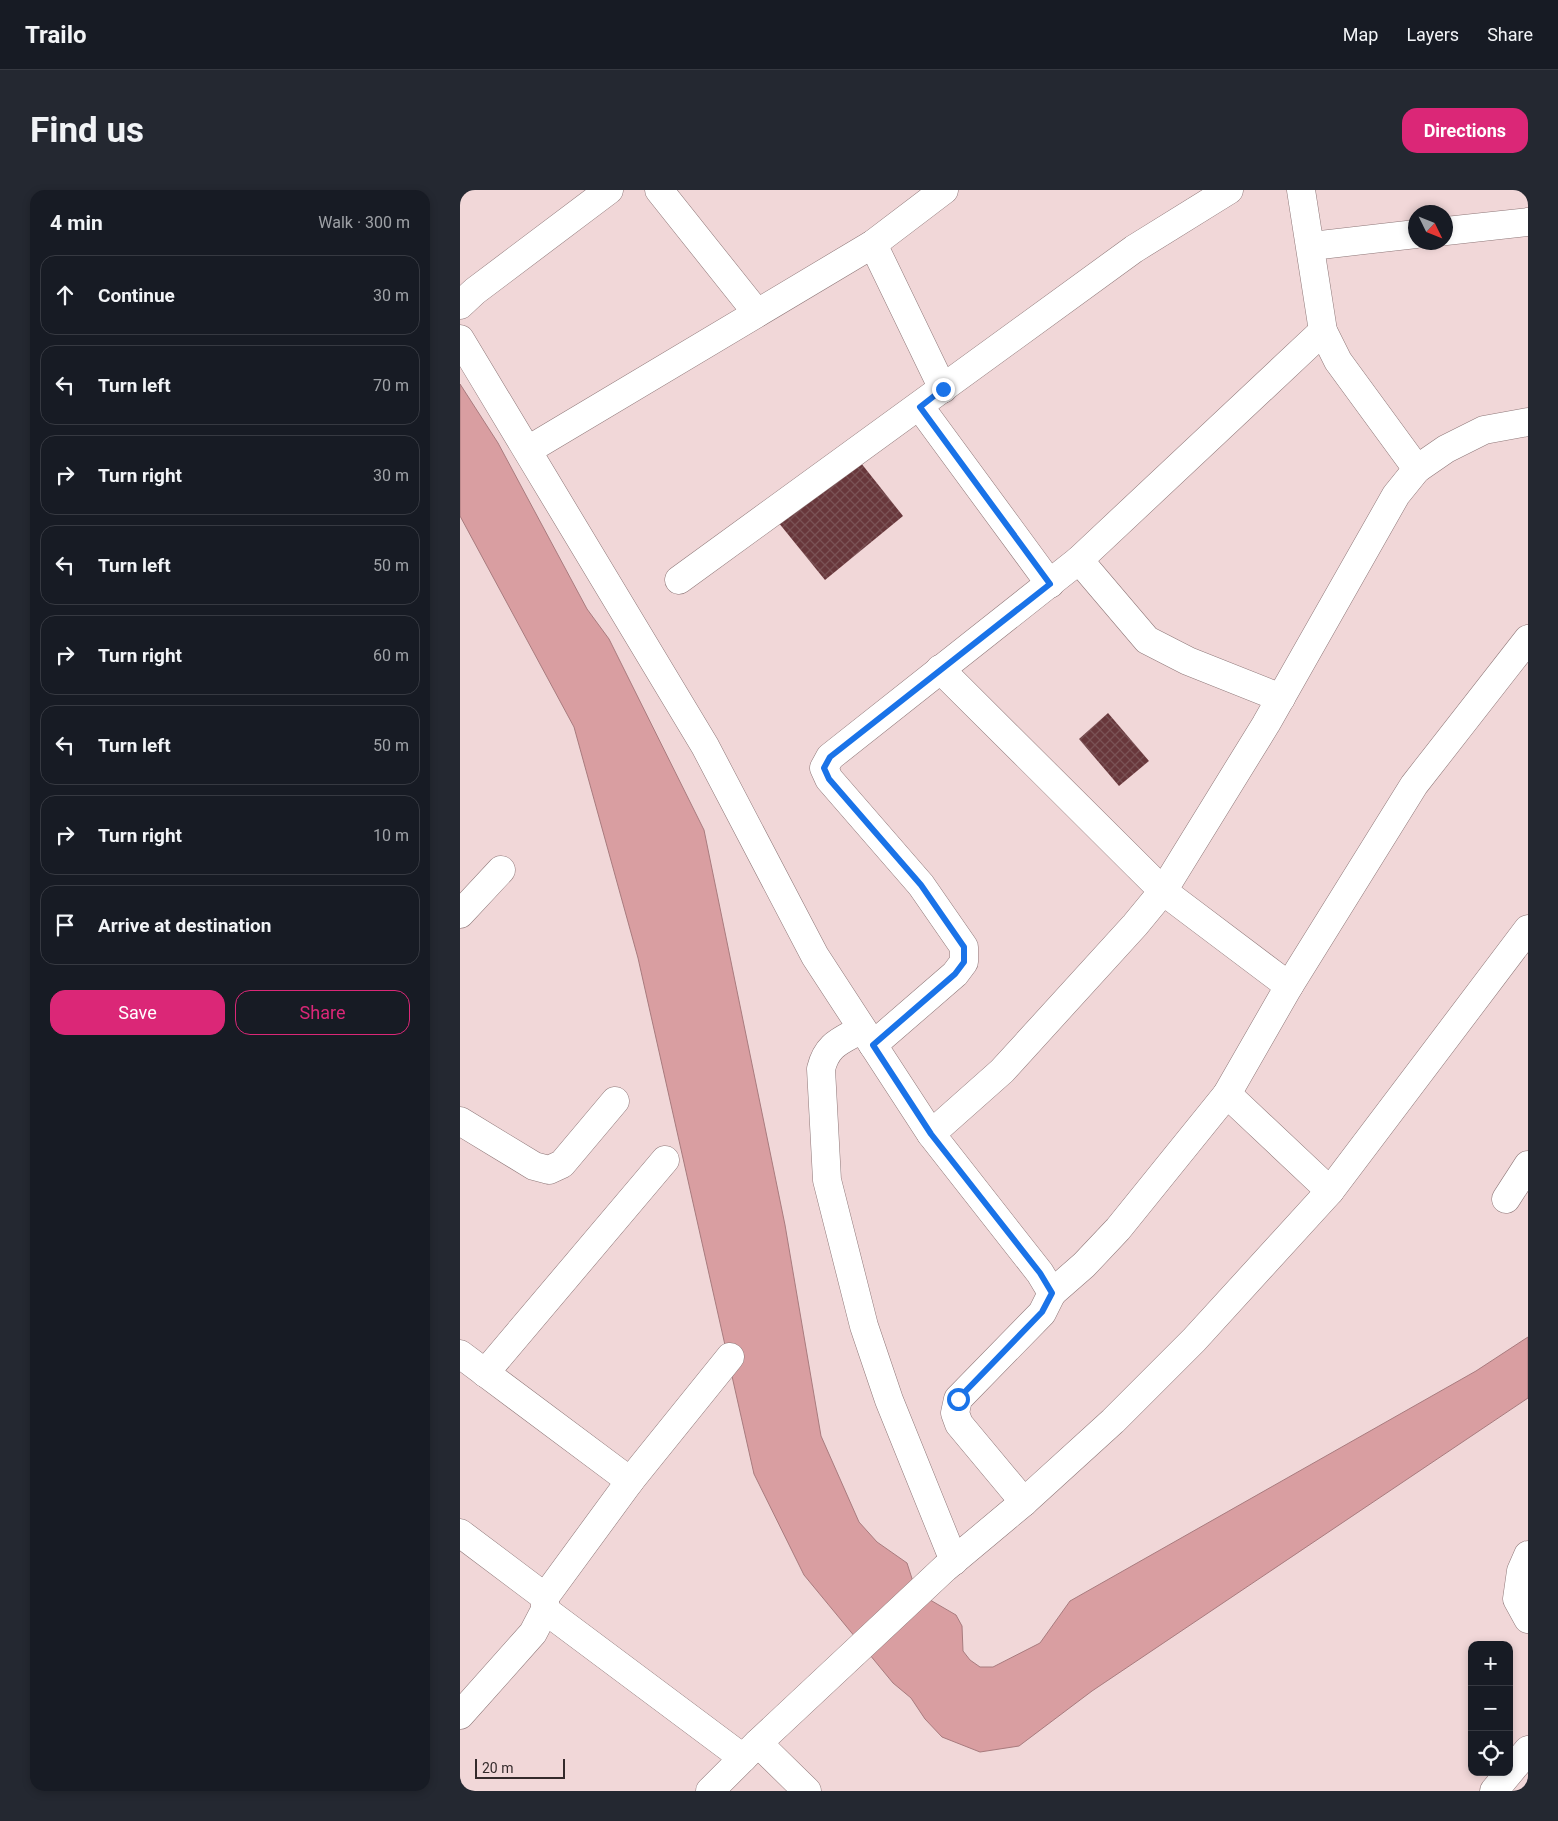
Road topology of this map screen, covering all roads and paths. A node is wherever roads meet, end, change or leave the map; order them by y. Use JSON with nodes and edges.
{"nodes":[{"id":1,"x":609,"y":190,"type":"edge"},
{"id":2,"x":659,"y":190,"type":"edge"},
{"id":3,"x":944,"y":190,"type":"edge"},
{"id":4,"x":1230,"y":190,"type":"edge"},
{"id":5,"x":1302,"y":190,"type":"edge"},
{"id":6,"x":1528,"y":222,"type":"edge"},
{"id":7,"x":1453,"y":230,"type":"edge"},
{"id":8,"x":1408,"y":235,"type":"edge"},
{"id":9,"x":873,"y":244,"type":"junction"},
{"id":10,"x":1312,"y":246,"type":"junction"},
{"id":11,"x":460,"y":305,"type":"edge"},
{"id":12,"x":757,"y":313,"type":"junction"},
{"id":13,"x":1324,"y":331,"type":"junction"},
{"id":14,"x":460,"y":339,"type":"edge"},
{"id":15,"x":943,"y":389,"type":"junction"},
{"id":16,"x":920,"y":407,"type":"junction"},
{"id":17,"x":1528,"y":422,"type":"edge"},
{"id":18,"x":528,"y":450,"type":"junction"},
{"id":19,"x":1417,"y":469,"type":"junction"},
{"id":20,"x":1079,"y":560,"type":"junction"},
{"id":21,"x":679,"y":580,"type":"dead end"},
{"id":22,"x":1050,"y":584,"type":"junction"},
{"id":23,"x":1523,"y":656,"type":"edge"},
{"id":24,"x":940,"y":669,"type":"junction"},
{"id":25,"x":1281,"y":698,"type":"junction"},
{"id":26,"x":501,"y":870,"type":"dead end"},
{"id":27,"x":1163,"y":891,"type":"junction"},
{"id":28,"x":460,"y":914,"type":"edge"},
{"id":29,"x":1528,"y":929,"type":"edge"},
{"id":30,"x":1289,"y":986,"type":"junction"},
{"id":31,"x":868,"y":1037,"type":"junction"},
{"id":32,"x":1227,"y":1094,"type":"junction"},
{"id":33,"x":615,"y":1101,"type":"dead end"},
{"id":34,"x":460,"y":1121,"type":"edge"},
{"id":35,"x":931,"y":1134,"type":"junction"},
{"id":36,"x":665,"y":1160,"type":"dead end"},
{"id":37,"x":1528,"y":1165,"type":"edge"},
{"id":38,"x":1330,"y":1191,"type":"junction"},
{"id":39,"x":1506,"y":1199,"type":"dead end"},
{"id":40,"x":1052,"y":1293,"type":"junction"},
{"id":41,"x":460,"y":1354,"type":"edge"},
{"id":42,"x":730,"y":1357,"type":"dead end"},
{"id":43,"x":485,"y":1374,"type":"junction"},
{"id":44,"x":630,"y":1481,"type":"junction"},
{"id":45,"x":1024,"y":1502,"type":"junction"},
{"id":46,"x":460,"y":1533,"type":"edge"},
{"id":47,"x":1528,"y":1555,"type":"edge"},
{"id":48,"x":949,"y":1564,"type":"junction"},
{"id":49,"x":545,"y":1603,"type":"junction"},
{"id":50,"x":1528,"y":1619,"type":"edge"},
{"id":51,"x":460,"y":1715,"type":"edge"},
{"id":52,"x":1528,"y":1750,"type":"edge"},
{"id":53,"x":750,"y":1751,"type":"junction"},
{"id":54,"x":710,"y":1791,"type":"edge"},
{"id":55,"x":807,"y":1791,"type":"edge"},
{"id":56,"x":1494,"y":1791,"type":"edge"}],
"edges":[{"from":1,"to":11,"type":"street"},
{"from":2,"to":12,"type":"street"},
{"from":3,"to":9,"type":"street"},
{"from":4,"to":15,"type":"street"},
{"from":5,"to":10,"type":"street"},
{"from":6,"to":7,"type":"street"},
{"from":8,"to":10,"type":"street"},
{"from":9,"to":12,"type":"street"},
{"from":9,"to":15,"type":"street"},
{"from":10,"to":13,"type":"street"},
{"from":12,"to":18,"type":"street"},
{"from":13,"to":19,"type":"street"},
{"from":13,"to":20,"type":"street"},
{"from":14,"to":18,"type":"street"},
{"from":15,"to":16,"type":"street"},
{"from":16,"to":21,"type":"street"},
{"from":16,"to":22,"type":"street"},
{"from":17,"to":19,"type":"street"},
{"from":18,"to":31,"type":"street"},
{"from":19,"to":25,"type":"street"},
{"from":20,"to":22,"type":"street"},
{"from":20,"to":25,"type":"street"},
{"from":22,"to":24,"type":"street"},
{"from":23,"to":30,"type":"street"},
{"from":24,"to":27,"type":"street"},
{"from":24,"to":31,"type":"street"},
{"from":25,"to":27,"type":"street"},
{"from":26,"to":28,"type":"street"},
{"from":27,"to":30,"type":"street"},
{"from":27,"to":35,"type":"street"},
{"from":29,"to":38,"type":"street"},
{"from":30,"to":32,"type":"street"},
{"from":31,"to":35,"type":"street"},
{"from":31,"to":48,"type":"street"},
{"from":32,"to":38,"type":"street"},
{"from":32,"to":40,"type":"street"},
{"from":33,"to":34,"type":"street"},
{"from":35,"to":40,"type":"street"},
{"from":36,"to":43,"type":"street"},
{"from":37,"to":39,"type":"street"},
{"from":38,"to":45,"type":"street"},
{"from":40,"to":45,"type":"street"},
{"from":41,"to":43,"type":"street"},
{"from":42,"to":44,"type":"street"},
{"from":43,"to":44,"type":"street"},
{"from":44,"to":49,"type":"street"},
{"from":45,"to":48,"type":"street"},
{"from":46,"to":49,"type":"street"},
{"from":47,"to":50,"type":"street"},
{"from":48,"to":53,"type":"street"},
{"from":49,"to":51,"type":"street"},
{"from":49,"to":53,"type":"street"},
{"from":52,"to":56,"type":"street"},
{"from":53,"to":54,"type":"street"},
{"from":53,"to":55,"type":"street"}]}
